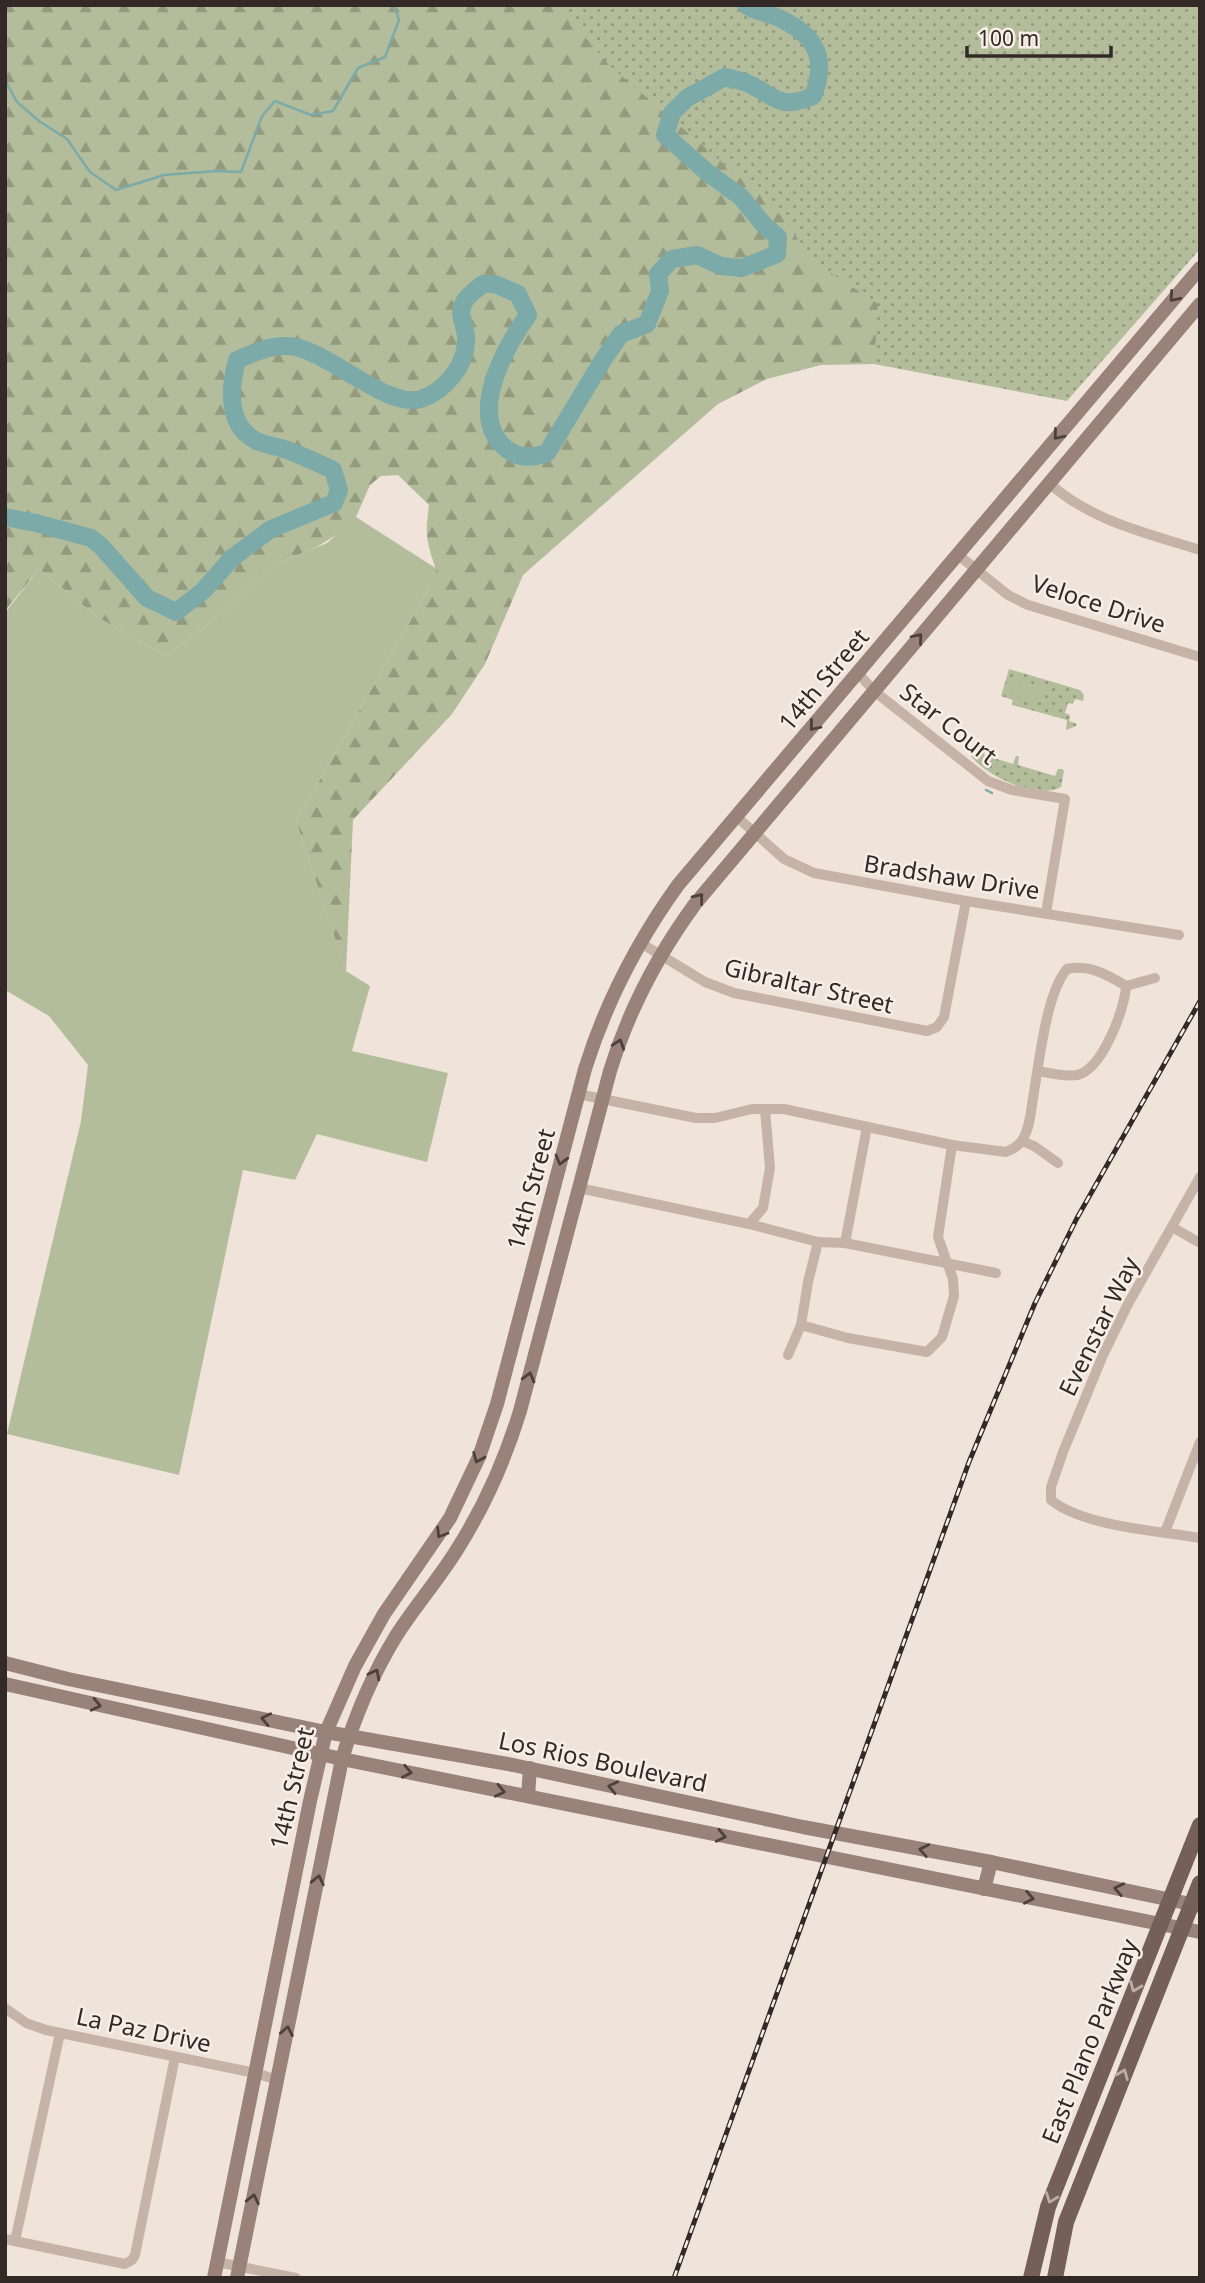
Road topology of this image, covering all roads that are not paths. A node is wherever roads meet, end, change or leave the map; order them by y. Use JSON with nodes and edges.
{"nodes":[{"id":1,"x":1200,"y":268,"type":"edge"},
{"id":2,"x":1200,"y":304,"type":"edge"},
{"id":3,"x":1102,"y":383,"type":"junction"},
{"id":4,"x":1119,"y":399,"type":"junction"},
{"id":5,"x":1049,"y":483,"type":"junction"},
{"id":6,"x":1200,"y":551,"type":"edge"},
{"id":7,"x":957,"y":554,"type":"junction"},
{"id":8,"x":976,"y":570,"type":"junction"},
{"id":9,"x":1200,"y":657,"type":"edge"},
{"id":10,"x":858,"y":673,"type":"junction"},
{"id":11,"x":874,"y":691,"type":"junction"},
{"id":12,"x":737,"y":817,"type":"junction"},
{"id":13,"x":754,"y":832,"type":"junction"},
{"id":14,"x":966,"y":901,"type":"junction"},
{"id":15,"x":1046,"y":913,"type":"junction"},
{"id":16,"x":1179,"y":935,"type":"dead end"},
{"id":17,"x":639,"y":942,"type":"junction"},
{"id":18,"x":660,"y":954,"type":"junction"},
{"id":19,"x":1155,"y":978,"type":"dead end"},
{"id":20,"x":1126,"y":986,"type":"junction"},
{"id":21,"x":1038,"y":1071,"type":"junction"},
{"id":22,"x":578,"y":1094,"type":"junction"},
{"id":23,"x":602,"y":1100,"type":"junction"},
{"id":24,"x":765,"y":1110,"type":"junction"},
{"id":25,"x":867,"y":1127,"type":"junction"},
{"id":26,"x":1022,"y":1141,"type":"junction"},
{"id":27,"x":952,"y":1145,"type":"junction"},
{"id":28,"x":1058,"y":1163,"type":"dead end"},
{"id":29,"x":1200,"y":1177,"type":"edge"},
{"id":30,"x":579,"y":1188,"type":"junction"},
{"id":31,"x":750,"y":1224,"type":"junction"},
{"id":32,"x":1172,"y":1227,"type":"junction"},
{"id":33,"x":818,"y":1242,"type":"junction"},
{"id":34,"x":845,"y":1243,"type":"junction"},
{"id":35,"x":1200,"y":1243,"type":"edge"},
{"id":36,"x":947,"y":1264,"type":"junction"},
{"id":37,"x":996,"y":1273,"type":"dead end"},
{"id":38,"x":527,"y":1289,"type":"junction"},
{"id":39,"x":551,"y":1296,"type":"junction"},
{"id":40,"x":801,"y":1325,"type":"junction"},
{"id":41,"x":788,"y":1355,"type":"dead end"},
{"id":42,"x":498,"y":1404,"type":"junction"},
{"id":43,"x":520,"y":1411,"type":"junction"},
{"id":44,"x":1200,"y":1442,"type":"edge"},
{"id":45,"x":1165,"y":1532,"type":"junction"},
{"id":46,"x":1200,"y":1538,"type":"edge"},
{"id":47,"x":426,"y":1555,"type":"junction"},
{"id":48,"x":445,"y":1567,"type":"junction"},
{"id":49,"x":5,"y":1663,"type":"edge"},
{"id":50,"x":68,"y":1679,"type":"junction"},
{"id":51,"x":5,"y":1684,"type":"edge"},
{"id":52,"x":60,"y":1697,"type":"junction"},
{"id":53,"x":170,"y":1699,"type":"junction"},
{"id":54,"x":167,"y":1721,"type":"junction"},
{"id":55,"x":326,"y":1732,"type":"junction"},
{"id":56,"x":349,"y":1737,"type":"junction"},
{"id":57,"x":320,"y":1753,"type":"junction"},
{"id":58,"x":342,"y":1759,"type":"junction"},
{"id":59,"x":530,"y":1768,"type":"junction"},
{"id":60,"x":659,"y":1796,"type":"junction"},
{"id":61,"x":528,"y":1797,"type":"junction"},
{"id":62,"x":654,"y":1822,"type":"junction"},
{"id":63,"x":1200,"y":1825,"type":"edge"},
{"id":64,"x":991,"y":1862,"type":"junction"},
{"id":65,"x":1200,"y":1883,"type":"edge"},
{"id":66,"x":984,"y":1889,"type":"junction"},
{"id":67,"x":1171,"y":1899,"type":"junction"},
{"id":68,"x":1196,"y":1905,"type":"edge"},
{"id":69,"x":1160,"y":1923,"type":"junction"},
{"id":70,"x":1182,"y":1928,"type":"junction"},
{"id":71,"x":284,"y":1931,"type":"junction"},
{"id":72,"x":1200,"y":1932,"type":"edge"},
{"id":73,"x":306,"y":1936,"type":"junction"},
{"id":74,"x":5,"y":2008,"type":"edge"},
{"id":75,"x":60,"y":2033,"type":"junction"},
{"id":76,"x":175,"y":2057,"type":"junction"},
{"id":77,"x":255,"y":2073,"type":"junction"},
{"id":78,"x":278,"y":2080,"type":"junction"},
{"id":79,"x":1088,"y":2103,"type":"junction"},
{"id":80,"x":1109,"y":2111,"type":"junction"},
{"id":81,"x":10,"y":2240,"type":"edge"},
{"id":82,"x":1034,"y":2260,"type":"junction"},
{"id":83,"x":217,"y":2262,"type":"junction"},
{"id":84,"x":1056,"y":2271,"type":"edge"},
{"id":85,"x":238,"y":2272,"type":"edge"},
{"id":86,"x":214,"y":2278,"type":"edge"},
{"id":87,"x":296,"y":2278,"type":"edge"},
{"id":88,"x":1031,"y":2278,"type":"edge"}],
"edges":[{"from":1,"to":3,"type":"main road","name":"14th Street","one_way":true},
{"from":2,"to":4,"type":"main road","name":"14th Street"},
{"from":3,"to":4,"type":"main road"},
{"from":3,"to":7,"type":"main road","name":"14th Street","one_way":true},
{"from":4,"to":5,"type":"main road","name":"14th Street"},
{"from":5,"to":6,"type":"street"},
{"from":5,"to":8,"type":"main road","name":"14th Street"},
{"from":7,"to":8,"type":"street","name":"Veloce Drive"},
{"from":7,"to":10,"type":"main road","name":"14th Street"},
{"from":8,"to":9,"type":"street","name":"Veloce Drive"},
{"from":11,"to":8,"type":"main road","name":"14th Street","one_way":true},
{"from":10,"to":11,"type":"street","name":"Star Court"},
{"from":10,"to":12,"type":"main road","name":"14th Street","one_way":true},
{"from":11,"to":13,"type":"main road","name":"14th Street"},
{"from":11,"to":15,"type":"street","name":"Star Court"},
{"from":12,"to":13,"type":"street","name":"Bradshaw Drive"},
{"from":12,"to":17,"type":"main road","name":"14th Street"},
{"from":13,"to":14,"type":"street","name":"Bradshaw Drive"},
{"from":18,"to":13,"type":"main road","name":"14th Street","one_way":true},
{"from":14,"to":15,"type":"street","name":"Bradshaw Drive"},
{"from":14,"to":18,"type":"street","name":"Gibraltar Street"},
{"from":15,"to":16,"type":"street","name":"Bradshaw Drive"},
{"from":17,"to":18,"type":"street","name":"Gibraltar Street"},
{"from":17,"to":22,"type":"main road","name":"14th Street"},
{"from":23,"to":18,"type":"main road","name":"14th Street","one_way":true},
{"from":19,"to":20,"type":"street"},
{"from":20,"to":21,"type":"street"},
{"from":20,"to":21,"type":"street"},
{"from":21,"to":26,"type":"street"},
{"from":22,"to":23,"type":"street"},
{"from":22,"to":38,"type":"main road","name":"14th Street","one_way":true},
{"from":23,"to":24,"type":"street"},
{"from":23,"to":30,"type":"main road","name":"14th Street"},
{"from":24,"to":25,"type":"street"},
{"from":24,"to":31,"type":"street"},
{"from":25,"to":27,"type":"street"},
{"from":25,"to":34,"type":"street"},
{"from":26,"to":27,"type":"street"},
{"from":26,"to":28,"type":"street"},
{"from":27,"to":36,"type":"street"},
{"from":29,"to":32,"type":"street","name":"Evenstar Way"},
{"from":30,"to":31,"type":"street"},
{"from":30,"to":39,"type":"main road","name":"14th Street"},
{"from":31,"to":33,"type":"street"},
{"from":32,"to":35,"type":"street"},
{"from":32,"to":45,"type":"street","name":"Evenstar Way"},
{"from":33,"to":34,"type":"street"},
{"from":33,"to":40,"type":"street"},
{"from":34,"to":36,"type":"street"},
{"from":36,"to":37,"type":"street"},
{"from":36,"to":40,"type":"street"},
{"from":38,"to":39,"type":"main road"},
{"from":38,"to":42,"type":"main road","name":"14th Street"},
{"from":43,"to":39,"type":"main road","name":"14th Street","one_way":true},
{"from":40,"to":41,"type":"street"},
{"from":42,"to":43,"type":"main road"},
{"from":42,"to":47,"type":"main road","name":"14th Street","one_way":true},
{"from":43,"to":48,"type":"main road","name":"14th Street"},
{"from":44,"to":45,"type":"street"},
{"from":45,"to":46,"type":"street"},
{"from":47,"to":48,"type":"main road"},
{"from":47,"to":55,"type":"main road","name":"14th Street"},
{"from":56,"to":48,"type":"main road","name":"14th Street","one_way":true},
{"from":49,"to":50,"type":"main road","name":"Los Rios Boulevard"},
{"from":50,"to":52,"type":"main road"},
{"from":50,"to":53,"type":"main road","name":"Los Rios Boulevard"},
{"from":51,"to":52,"type":"main road","name":"Los Rios Boulevard"},
{"from":52,"to":54,"type":"main road","name":"Los Rios Boulevard","one_way":true},
{"from":53,"to":54,"type":"main road"},
{"from":55,"to":53,"type":"main road","name":"Los Rios Boulevard","one_way":true},
{"from":54,"to":57,"type":"main road","name":"Los Rios Boulevard"},
{"from":55,"to":56,"type":"main road","name":"Los Rios Boulevard"},
{"from":55,"to":57,"type":"main road","name":"14th Street"},
{"from":56,"to":58,"type":"main road","name":"14th Street"},
{"from":56,"to":59,"type":"main road","name":"Los Rios Boulevard"},
{"from":57,"to":58,"type":"main road","name":"Los Rios Boulevard"},
{"from":57,"to":71,"type":"main road","name":"14th Street"},
{"from":58,"to":61,"type":"main road","name":"Los Rios Boulevard","one_way":true},
{"from":73,"to":58,"type":"main road","name":"14th Street","one_way":true},
{"from":60,"to":59,"type":"main road","name":"Los Rios Boulevard","one_way":true},
{"from":59,"to":61,"type":"main road"},
{"from":60,"to":62,"type":"main road"},
{"from":64,"to":60,"type":"main road","name":"Los Rios Boulevard","one_way":true},
{"from":61,"to":62,"type":"main road","name":"Los Rios Boulevard"},
{"from":62,"to":66,"type":"main road","name":"Los Rios Boulevard","one_way":true},
{"from":63,"to":67,"type":"main road","name":"East Plano Parkway"},
{"from":64,"to":66,"type":"main road"},
{"from":67,"to":64,"type":"main road","name":"Los Rios Boulevard","one_way":true},
{"from":65,"to":68,"type":"main road","name":"East Plano Parkway"},
{"from":66,"to":69,"type":"main road","name":"Los Rios Boulevard","one_way":true},
{"from":67,"to":68,"type":"main road","name":"Los Rios Boulevard"},
{"from":67,"to":69,"type":"main road","name":"East Plano Parkway"},
{"from":68,"to":70,"type":"main road","name":"East Plano Parkway"},
{"from":69,"to":70,"type":"main road","name":"Los Rios Boulevard"},
{"from":69,"to":79,"type":"main road","name":"East Plano Parkway","one_way":true},
{"from":70,"to":72,"type":"main road","name":"Los Rios Boulevard"},
{"from":80,"to":70,"type":"main road","name":"East Plano Parkway","one_way":true},
{"from":71,"to":73,"type":"main road"},
{"from":71,"to":77,"type":"main road","name":"14th Street"},
{"from":78,"to":73,"type":"main road","name":"14th Street","one_way":true},
{"from":74,"to":75,"type":"street","name":"La Paz Drive"},
{"from":75,"to":76,"type":"street","name":"La Paz Drive"},
{"from":75,"to":81,"type":"street"},
{"from":76,"to":77,"type":"street","name":"La Paz Drive"},
{"from":76,"to":81,"type":"street"},
{"from":77,"to":78,"type":"street","name":"La Paz Drive"},
{"from":77,"to":83,"type":"main road","name":"14th Street"},
{"from":85,"to":78,"type":"main road","name":"14th Street","one_way":true},
{"from":79,"to":80,"type":"main road"},
{"from":79,"to":82,"type":"main road","name":"East Plano Parkway","one_way":true},
{"from":80,"to":84,"type":"main road","name":"East Plano Parkway"},
{"from":82,"to":84,"type":"main road"},
{"from":82,"to":88,"type":"main road","name":"East Plano Parkway"},
{"from":83,"to":85,"type":"street"},
{"from":83,"to":86,"type":"main road","name":"14th Street"},
{"from":85,"to":87,"type":"street"}]}
